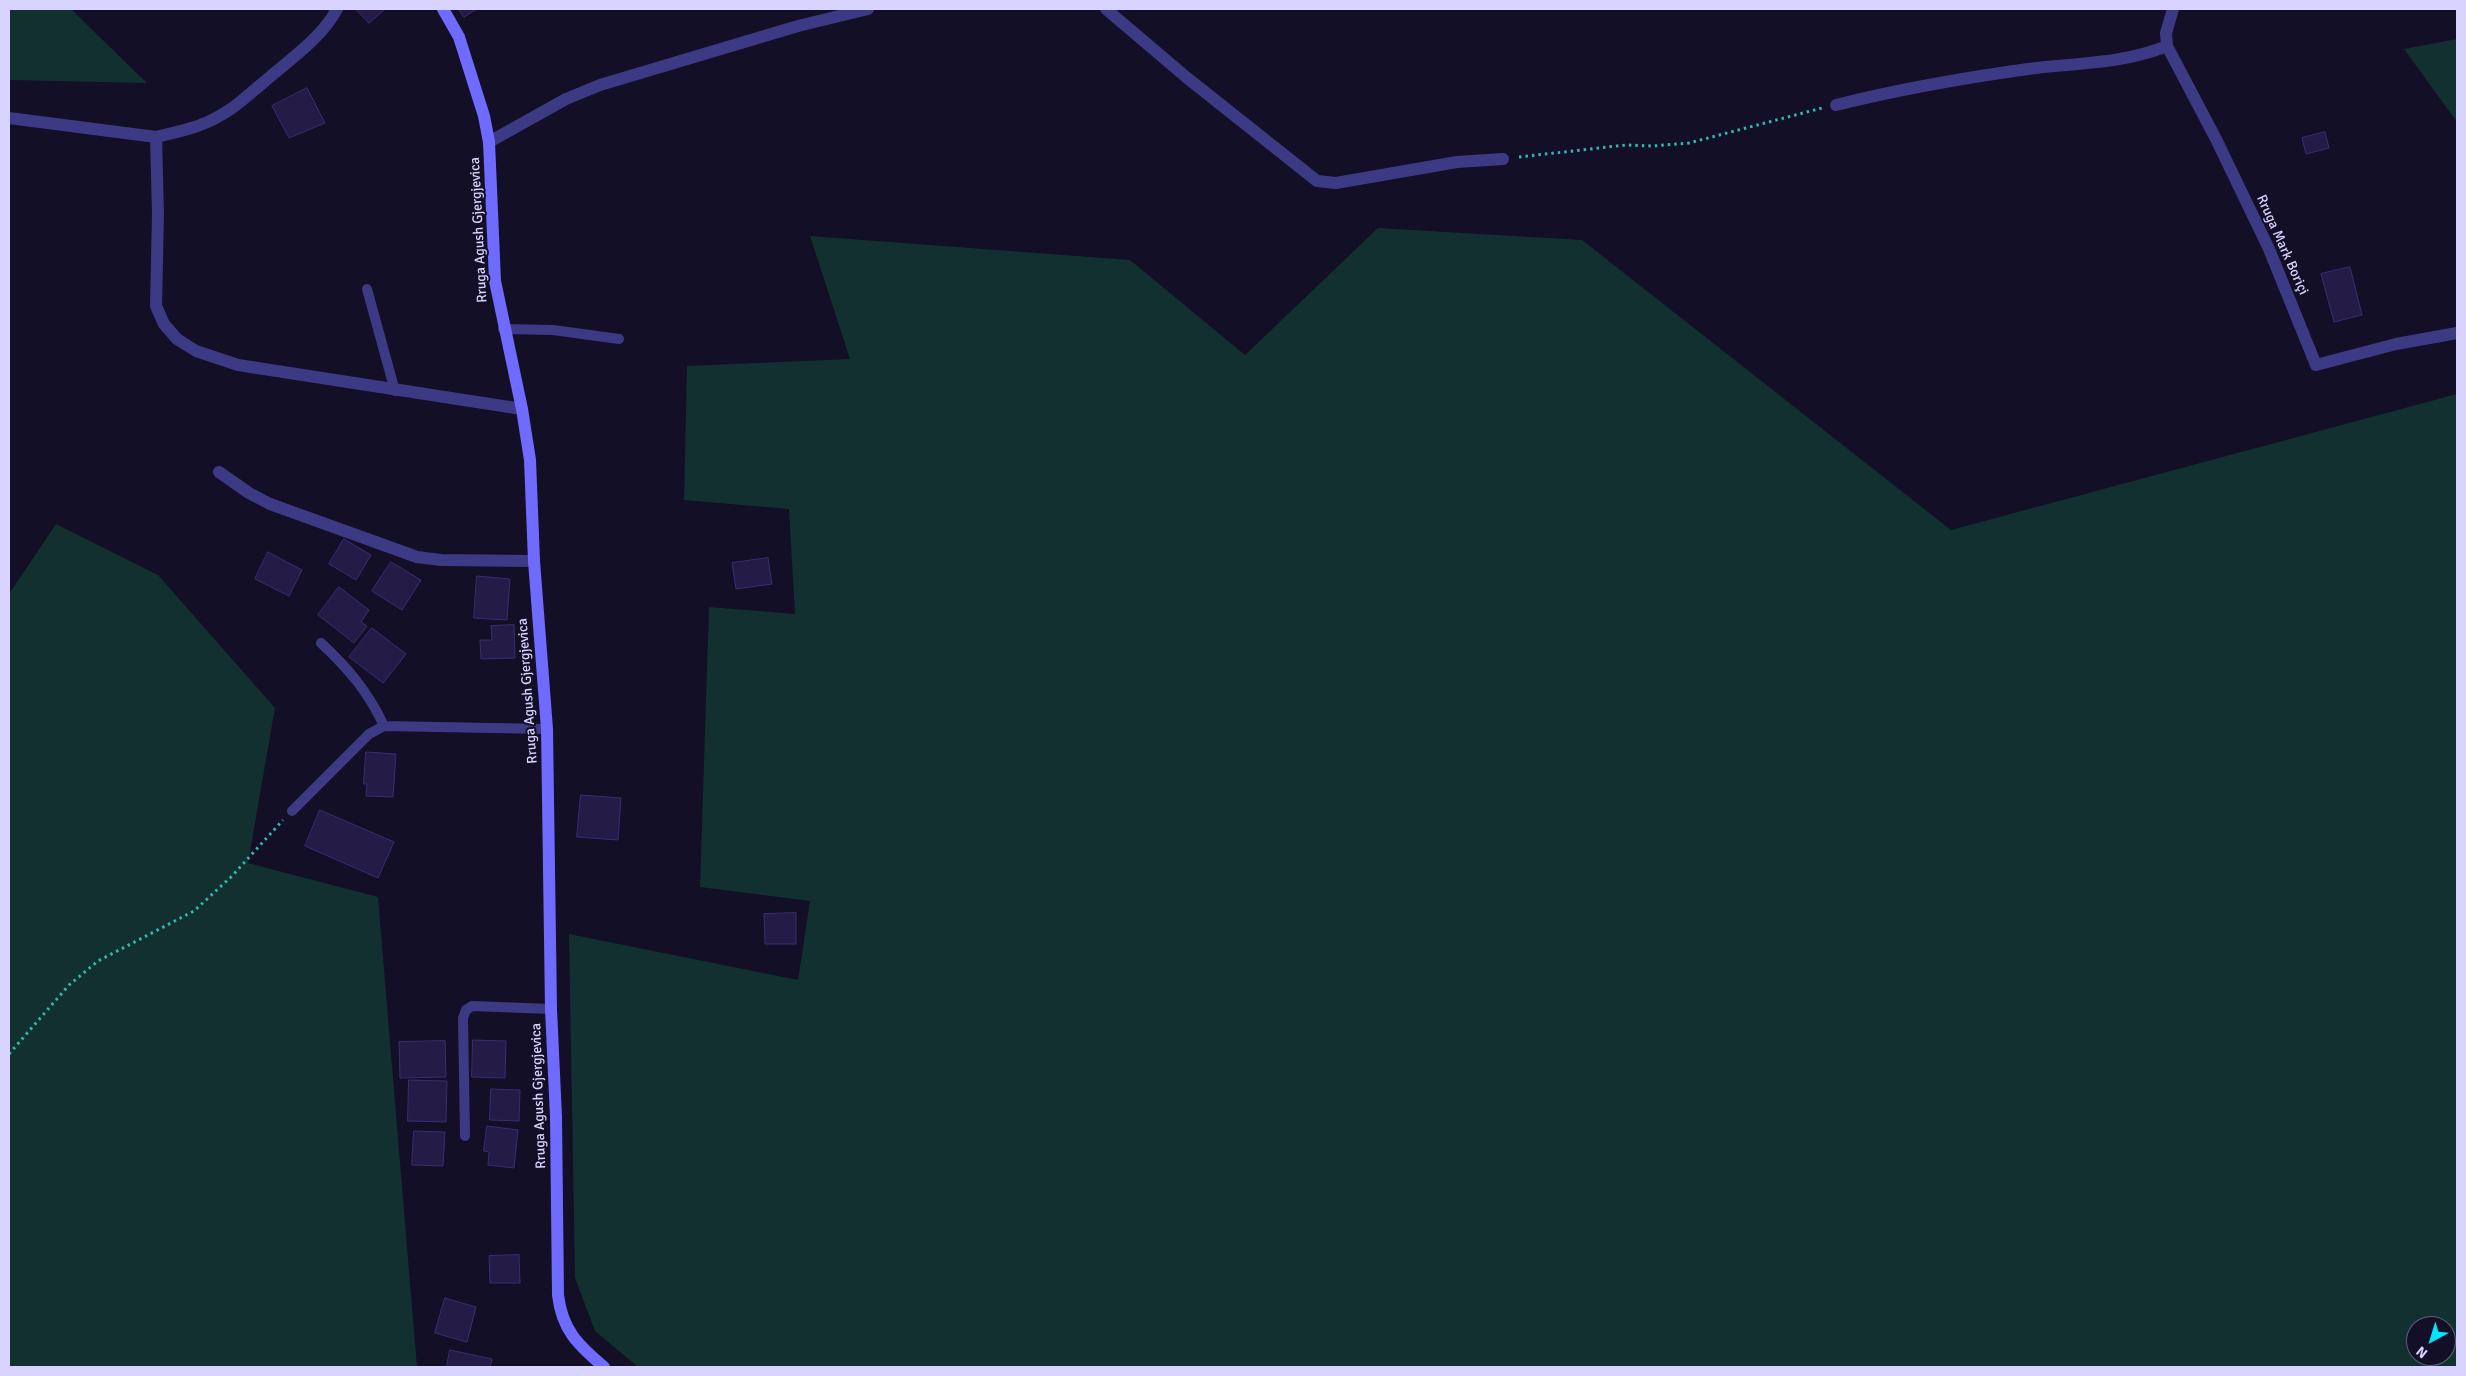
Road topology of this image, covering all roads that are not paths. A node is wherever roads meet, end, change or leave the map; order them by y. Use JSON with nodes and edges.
{"nodes":[{"id":1,"x":337,"y":9,"type":"edge"},
{"id":2,"x":443,"y":9,"type":"edge"},
{"id":3,"x":868,"y":9,"type":"edge"},
{"id":4,"x":1106,"y":9,"type":"edge"},
{"id":5,"x":2174,"y":9,"type":"edge"},
{"id":6,"x":2167,"y":46,"type":"junction"},
{"id":7,"x":1836,"y":105,"type":"road end"},
{"id":8,"x":9,"y":118,"type":"edge"},
{"id":9,"x":156,"y":137,"type":"junction"},
{"id":10,"x":489,"y":142,"type":"junction"},
{"id":11,"x":1503,"y":158,"type":"road end"},
{"id":12,"x":366,"y":288,"type":"dead end"},
{"id":13,"x":503,"y":329,"type":"junction"},
{"id":14,"x":2457,"y":332,"type":"edge"},
{"id":15,"x":619,"y":339,"type":"dead end"},
{"id":16,"x":395,"y":391,"type":"junction"},
{"id":17,"x":522,"y":409,"type":"junction"},
{"id":18,"x":219,"y":472,"type":"dead end"},
{"id":19,"x":534,"y":561,"type":"junction"},
{"id":20,"x":321,"y":644,"type":"dead end"},
{"id":21,"x":384,"y":726,"type":"junction"},
{"id":22,"x":547,"y":729,"type":"junction"},
{"id":23,"x":292,"y":811,"type":"road end"},
{"id":24,"x":551,"y":1009,"type":"junction"},
{"id":25,"x":464,"y":1136,"type":"dead end"},
{"id":26,"x":604,"y":1367,"type":"edge"}],
"edges":[{"from":1,"to":9,"type":"street"},
{"from":2,"to":10,"type":"main road","name":"Rruga Agush Gjergjevica"},
{"from":3,"to":10,"type":"street"},
{"from":4,"to":11,"type":"street"},
{"from":5,"to":6,"type":"street"},
{"from":6,"to":7,"type":"street"},
{"from":6,"to":14,"type":"street","name":"Rruga Mark Boriçi"},
{"from":8,"to":9,"type":"street"},
{"from":9,"to":16,"type":"street"},
{"from":10,"to":13,"type":"main road","name":"Rruga Agush Gjergjevica"},
{"from":12,"to":16,"type":"lane"},
{"from":13,"to":15,"type":"lane"},
{"from":13,"to":17,"type":"main road","name":"Rruga Agush Gjergjevica"},
{"from":16,"to":17,"type":"street"},
{"from":17,"to":19,"type":"main road","name":"Rruga Agush Gjergjevica"},
{"from":18,"to":19,"type":"street"},
{"from":19,"to":22,"type":"main road","name":"Rruga Agush Gjergjevica"},
{"from":20,"to":21,"type":"lane"},
{"from":21,"to":22,"type":"lane"},
{"from":21,"to":23,"type":"lane"},
{"from":22,"to":24,"type":"main road","name":"Rruga Agush Gjergjevica"},
{"from":24,"to":25,"type":"lane"},
{"from":24,"to":26,"type":"main road","name":"Rruga Agush Gjergjevica"}]}
